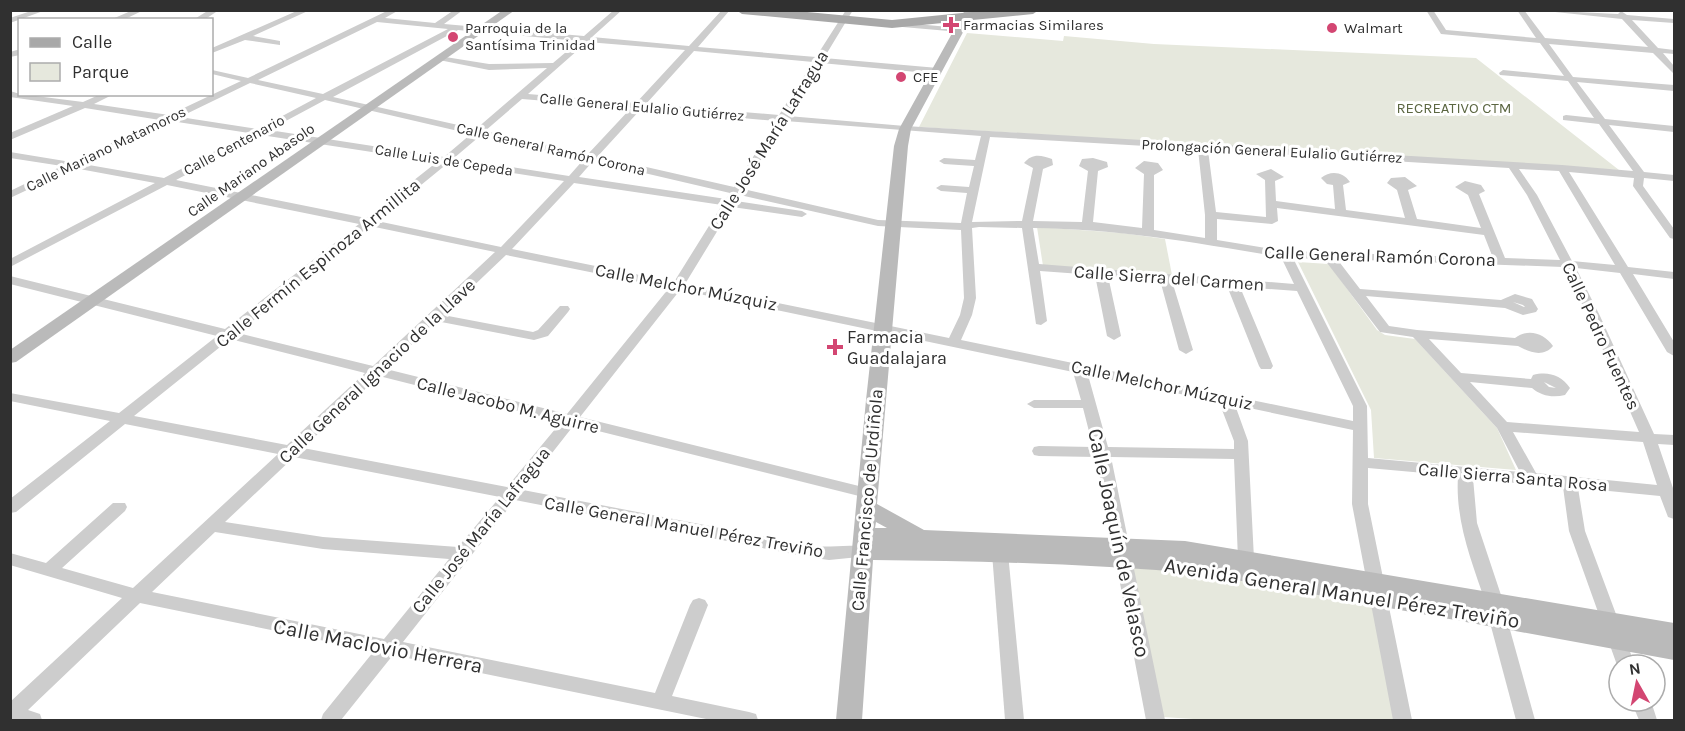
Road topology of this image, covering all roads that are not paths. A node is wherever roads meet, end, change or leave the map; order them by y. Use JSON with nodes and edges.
{"nodes":[{"id":1,"x":43,"y":10,"type":"edge"},
{"id":2,"x":141,"y":10,"type":"edge"},
{"id":3,"x":216,"y":10,"type":"edge"},
{"id":4,"x":307,"y":10,"type":"edge"},
{"id":5,"x":396,"y":10,"type":"edge"},
{"id":6,"x":460,"y":10,"type":"edge"},
{"id":7,"x":510,"y":10,"type":"edge"},
{"id":8,"x":619,"y":10,"type":"edge"},
{"id":9,"x":727,"y":10,"type":"edge"},
{"id":10,"x":742,"y":10,"type":"edge"},
{"id":11,"x":928,"y":10,"type":"edge"},
{"id":12,"x":990,"y":10,"type":"edge"},
{"id":13,"x":1033,"y":10,"type":"edge"},
{"id":14,"x":1429,"y":10,"type":"edge"},
{"id":15,"x":1520,"y":10,"type":"edge"},
{"id":16,"x":1539,"y":10,"type":"edge"},
{"id":17,"x":1013,"y":13,"type":"junction"},
{"id":18,"x":1621,"y":14,"type":"edge"},
{"id":19,"x":847,"y":16,"type":"edge"},
{"id":20,"x":19,"y":18,"type":"edge"},
{"id":21,"x":119,"y":18,"type":"edge"},
{"id":22,"x":200,"y":18,"type":"edge"},
{"id":23,"x":966,"y":19,"type":"edge"},
{"id":24,"x":377,"y":20,"type":"junction"},
{"id":25,"x":1674,"y":21,"type":"edge"},
{"id":26,"x":437,"y":25,"type":"junction"},
{"id":27,"x":457,"y":27,"type":"junction"},
{"id":28,"x":483,"y":29,"type":"junction"},
{"id":29,"x":244,"y":38,"type":"junction"},
{"id":30,"x":586,"y":39,"type":"junction"},
{"id":31,"x":1544,"y":42,"type":"junction"},
{"id":32,"x":277,"y":43,"type":"dead end"},
{"id":33,"x":692,"y":48,"type":"junction"},
{"id":34,"x":1655,"y":50,"type":"junction"},
{"id":35,"x":213,"y":51,"type":"edge"},
{"id":36,"x":1674,"y":52,"type":"edge"},
{"id":37,"x":442,"y":58,"type":"junction"},
{"id":38,"x":818,"y":60,"type":"junction"},
{"id":39,"x":556,"y":65,"type":"junction"},
{"id":40,"x":938,"y":71,"type":"junction"},
{"id":41,"x":1674,"y":71,"type":"edge"},
{"id":42,"x":213,"y":72,"type":"edge"},
{"id":43,"x":1503,"y":73,"type":"dead end"},
{"id":44,"x":1571,"y":79,"type":"junction"},
{"id":45,"x":249,"y":81,"type":"junction"},
{"id":46,"x":1674,"y":88,"type":"edge"},
{"id":47,"x":32,"y":96,"type":"edge"},
{"id":48,"x":105,"y":96,"type":"edge"},
{"id":49,"x":522,"y":96,"type":"junction"},
{"id":50,"x":323,"y":98,"type":"junction"},
{"id":51,"x":10,"y":105,"type":"edge"},
{"id":52,"x":85,"y":105,"type":"junction"},
{"id":53,"x":638,"y":106,"type":"junction"},
{"id":54,"x":369,"y":108,"type":"junction"},
{"id":55,"x":171,"y":118,"type":"junction"},
{"id":56,"x":1566,"y":118,"type":"dead end"},
{"id":57,"x":781,"y":119,"type":"junction"},
{"id":58,"x":1603,"y":123,"type":"junction"},
{"id":59,"x":905,"y":129,"type":"junction"},
{"id":60,"x":1674,"y":129,"type":"edge"},
{"id":61,"x":259,"y":132,"type":"junction"},
{"id":62,"x":479,"y":132,"type":"junction"},
{"id":63,"x":986,"y":134,"type":"junction"},
{"id":64,"x":10,"y":137,"type":"edge"},
{"id":65,"x":321,"y":141,"type":"junction"},
{"id":66,"x":1203,"y":147,"type":"junction"},
{"id":67,"x":10,"y":155,"type":"edge"},
{"id":68,"x":591,"y":158,"type":"junction"},
{"id":69,"x":446,"y":160,"type":"junction"},
{"id":70,"x":945,"y":160,"type":"dead end"},
{"id":71,"x":980,"y":163,"type":"junction"},
{"id":72,"x":74,"y":165,"type":"junction"},
{"id":73,"x":1512,"y":165,"type":"junction"},
{"id":74,"x":1038,"y":167,"type":"dead end"},
{"id":75,"x":1562,"y":168,"type":"junction"},
{"id":76,"x":1093,"y":169,"type":"dead end"},
{"id":77,"x":1149,"y":172,"type":"dead end"},
{"id":78,"x":1640,"y":174,"type":"junction"},
{"id":79,"x":1674,"y":178,"type":"edge"},
{"id":80,"x":571,"y":179,"type":"junction"},
{"id":81,"x":1270,"y":179,"type":"dead end"},
{"id":82,"x":165,"y":182,"type":"junction"},
{"id":83,"x":1338,"y":184,"type":"dead end"},
{"id":84,"x":941,"y":188,"type":"dead end"},
{"id":85,"x":1402,"y":188,"type":"dead end"},
{"id":86,"x":972,"y":190,"type":"junction"},
{"id":87,"x":1473,"y":193,"type":"dead end"},
{"id":88,"x":10,"y":195,"type":"edge"},
{"id":89,"x":241,"y":197,"type":"junction"},
{"id":90,"x":732,"y":197,"type":"junction"},
{"id":91,"x":1273,"y":204,"type":"junction"},
{"id":92,"x":1341,"y":212,"type":"junction"},
{"id":93,"x":1210,"y":215,"type":"junction"},
{"id":94,"x":368,"y":222,"type":"junction"},
{"id":95,"x":1412,"y":222,"type":"junction"},
{"id":96,"x":885,"y":223,"type":"junction"},
{"id":97,"x":971,"y":223,"type":"junction"},
{"id":98,"x":1027,"y":223,"type":"junction"},
{"id":99,"x":1087,"y":225,"type":"junction"},
{"id":100,"x":1148,"y":232,"type":"junction"},
{"id":101,"x":1487,"y":232,"type":"junction"},
{"id":102,"x":1674,"y":236,"type":"edge"},
{"id":103,"x":1211,"y":243,"type":"junction"},
{"id":104,"x":504,"y":250,"type":"junction"},
{"id":105,"x":1285,"y":254,"type":"junction"},
{"id":106,"x":1329,"y":257,"type":"junction"},
{"id":107,"x":1500,"y":261,"type":"junction"},
{"id":108,"x":10,"y":264,"type":"edge"},
{"id":109,"x":1567,"y":264,"type":"junction"},
{"id":110,"x":1035,"y":267,"type":"junction"},
{"id":111,"x":1623,"y":269,"type":"junction"},
{"id":112,"x":1101,"y":273,"type":"junction"},
{"id":113,"x":1674,"y":275,"type":"edge"},
{"id":114,"x":1165,"y":277,"type":"junction"},
{"id":115,"x":10,"y":280,"type":"edge"},
{"id":116,"x":1232,"y":283,"type":"junction"},
{"id":117,"x":678,"y":285,"type":"junction"},
{"id":118,"x":1303,"y":288,"type":"junction"},
{"id":119,"x":1357,"y":292,"type":"junction"},
{"id":120,"x":93,"y":300,"type":"junction"},
{"id":121,"x":1507,"y":304,"type":"dead end"},
{"id":122,"x":564,"y":309,"type":"dead end"},
{"id":123,"x":433,"y":317,"type":"junction"},
{"id":124,"x":1041,"y":321,"type":"dead end"},
{"id":125,"x":882,"y":327,"type":"junction"},
{"id":126,"x":230,"y":334,"type":"junction"},
{"id":127,"x":1417,"y":334,"type":"junction"},
{"id":128,"x":1114,"y":336,"type":"dead end"},
{"id":129,"x":954,"y":341,"type":"junction"},
{"id":130,"x":1521,"y":342,"type":"dead end"},
{"id":131,"x":1186,"y":350,"type":"dead end"},
{"id":132,"x":1674,"y":352,"type":"edge"},
{"id":133,"x":10,"y":358,"type":"edge"},
{"id":134,"x":1266,"y":366,"type":"dead end"},
{"id":135,"x":1079,"y":367,"type":"junction"},
{"id":136,"x":376,"y":371,"type":"junction"},
{"id":137,"x":1457,"y":377,"type":"junction"},
{"id":138,"x":1536,"y":384,"type":"dead end"},
{"id":139,"x":10,"y":397,"type":"edge"},
{"id":140,"x":1225,"y":399,"type":"junction"},
{"id":141,"x":1034,"y":404,"type":"dead end"},
{"id":142,"x":1089,"y":404,"type":"junction"},
{"id":143,"x":123,"y":419,"type":"junction"},
{"id":144,"x":568,"y":420,"type":"junction"},
{"id":145,"x":1503,"y":426,"type":"junction"},
{"id":146,"x":1360,"y":427,"type":"junction"},
{"id":147,"x":1649,"y":438,"type":"junction"},
{"id":148,"x":1674,"y":440,"type":"edge"},
{"id":149,"x":1039,"y":451,"type":"dead end"},
{"id":150,"x":291,"y":452,"type":"junction"},
{"id":151,"x":1102,"y":452,"type":"junction"},
{"id":152,"x":1242,"y":454,"type":"junction"},
{"id":153,"x":1360,"y":462,"type":"junction"},
{"id":154,"x":1466,"y":473,"type":"junction"},
{"id":155,"x":1532,"y":480,"type":"junction"},
{"id":156,"x":1570,"y":483,"type":"junction"},
{"id":157,"x":1666,"y":491,"type":"junction"},
{"id":158,"x":510,"y":495,"type":"junction"},
{"id":159,"x":866,"y":500,"type":"junction"},
{"id":160,"x":119,"y":507,"type":"dead end"},
{"id":161,"x":10,"y":508,"type":"edge"},
{"id":162,"x":1674,"y":513,"type":"edge"},
{"id":163,"x":212,"y":526,"type":"junction"},
{"id":164,"x":923,"y":537,"type":"junction"},
{"id":165,"x":863,"y":543,"type":"junction"},
{"id":166,"x":1122,"y":552,"type":"junction"},
{"id":167,"x":1000,"y":553,"type":"junction"},
{"id":168,"x":463,"y":554,"type":"junction"},
{"id":169,"x":10,"y":559,"type":"edge"},
{"id":170,"x":1246,"y":559,"type":"junction"},
{"id":171,"x":49,"y":570,"type":"junction"},
{"id":172,"x":1378,"y":590,"type":"junction"},
{"id":173,"x":137,"y":596,"type":"junction"},
{"id":174,"x":699,"y":605,"type":"dead end"},
{"id":175,"x":1496,"y":611,"type":"junction"},
{"id":176,"x":1614,"y":630,"type":"junction"},
{"id":177,"x":1674,"y":633,"type":"edge"},
{"id":178,"x":388,"y":647,"type":"junction"},
{"id":179,"x":1674,"y":650,"type":"edge"},
{"id":180,"x":1622,"y":653,"type":"edge"},
{"id":181,"x":660,"y":703,"type":"junction"},
{"id":182,"x":11,"y":715,"type":"edge"},
{"id":183,"x":33,"y":720,"type":"edge"},
{"id":184,"x":330,"y":720,"type":"edge"},
{"id":185,"x":749,"y":720,"type":"edge"},
{"id":186,"x":849,"y":720,"type":"edge"},
{"id":187,"x":1015,"y":720,"type":"edge"},
{"id":188,"x":1155,"y":720,"type":"edge"},
{"id":189,"x":1402,"y":720,"type":"edge"},
{"id":190,"x":1526,"y":720,"type":"edge"}],
"edges":[{"from":1,"to":20,"type":"street"},
{"from":2,"to":21,"type":"street"},
{"from":3,"to":22,"type":"street"},
{"from":4,"to":29,"type":"street"},
{"from":5,"to":24,"type":"street","name":"Calle Mariano Matamoros"},
{"from":6,"to":26,"type":"street"},
{"from":7,"to":28,"type":"main road","name":"Calle Mariano Abasolo"},
{"from":8,"to":30,"type":"street","name":"Calle Fermín Espinoza Armillita"},
{"from":9,"to":33,"type":"street","name":"Calle General Ignacio de la Llave"},
{"from":10,"to":19,"type":"main road"},
{"from":11,"to":19,"type":"main road"},
{"from":12,"to":17,"type":"main road"},
{"from":13,"to":17,"type":"main road"},
{"from":14,"to":31,"type":"street"},
{"from":15,"to":31,"type":"street"},
{"from":16,"to":18,"type":"street"},
{"from":17,"to":23,"type":"main road"},
{"from":18,"to":25,"type":"street"},
{"from":18,"to":34,"type":"street"},
{"from":19,"to":23,"type":"main road"},
{"from":19,"to":38,"type":"street","name":"Calle José María Lafragua"},
{"from":23,"to":40,"type":"main road","name":"Calle Francisco de Urdiñola"},
{"from":24,"to":26,"type":"street"},
{"from":24,"to":45,"type":"street","name":"Calle Mariano Matamoros"},
{"from":26,"to":27,"type":"street"},
{"from":27,"to":28,"type":"street"},
{"from":27,"to":50,"type":"street","name":"Calle Centenario"},
{"from":28,"to":30,"type":"street"},
{"from":28,"to":37,"type":"main road","name":"Calle Mariano Abasolo"},
{"from":29,"to":32,"type":"street"},
{"from":29,"to":35,"type":"street"},
{"from":30,"to":33,"type":"street"},
{"from":30,"to":39,"type":"street","name":"Calle Fermín Espinoza Armillita"},
{"from":31,"to":34,"type":"street"},
{"from":31,"to":44,"type":"street"},
{"from":33,"to":38,"type":"street"},
{"from":33,"to":53,"type":"street","name":"Calle General Ignacio de la Llave"},
{"from":34,"to":36,"type":"street"},
{"from":34,"to":41,"type":"street"},
{"from":37,"to":39,"type":"street"},
{"from":37,"to":54,"type":"main road","name":"Calle Mariano Abasolo"},
{"from":38,"to":40,"type":"street"},
{"from":38,"to":57,"type":"street","name":"Calle José María Lafragua"},
{"from":39,"to":49,"type":"street","name":"Calle Fermín Espinoza Armillita"},
{"from":40,"to":59,"type":"main road","name":"Calle Francisco de Urdiñola"},
{"from":42,"to":45,"type":"street","name":"Calle General Ramón Corona"},
{"from":43,"to":44,"type":"street"},
{"from":44,"to":46,"type":"street"},
{"from":44,"to":58,"type":"street"},
{"from":45,"to":50,"type":"street","name":"Calle General Ramón Corona"},
{"from":45,"to":55,"type":"street","name":"Calle Mariano Matamoros"},
{"from":47,"to":51,"type":"street"},
{"from":47,"to":52,"type":"street","name":"Calle Luis de Cepeda"},
{"from":48,"to":52,"type":"street"},
{"from":49,"to":53,"type":"street","name":"Calle General Eulalio Gutiérrez"},
{"from":49,"to":62,"type":"street","name":"Calle Fermín Espinoza Armillita"},
{"from":50,"to":54,"type":"street","name":"Calle General Ramón Corona"},
{"from":50,"to":61,"type":"street","name":"Calle Centenario"},
{"from":52,"to":55,"type":"street","name":"Calle Luis de Cepeda"},
{"from":52,"to":64,"type":"street"},
{"from":53,"to":57,"type":"street","name":"Calle General Eulalio Gutiérrez"},
{"from":53,"to":68,"type":"street","name":"Calle General Ignacio de la Llave"},
{"from":54,"to":62,"type":"street","name":"Calle General Ramón Corona"},
{"from":54,"to":65,"type":"main road","name":"Calle Mariano Abasolo"},
{"from":55,"to":61,"type":"street","name":"Calle Luis de Cepeda"},
{"from":55,"to":72,"type":"street","name":"Calle Mariano Matamoros"},
{"from":56,"to":58,"type":"street"},
{"from":57,"to":59,"type":"street","name":"Calle General Eulalio Gutiérrez"},
{"from":57,"to":90,"type":"street","name":"Calle José María Lafragua"},
{"from":58,"to":60,"type":"street"},
{"from":58,"to":78,"type":"street"},
{"from":59,"to":63,"type":"street","name":"Prolongación General Eulalio Gutiérrez"},
{"from":59,"to":96,"type":"main road","name":"Calle Francisco de Urdiñola"},
{"from":61,"to":65,"type":"street","name":"Calle Luis de Cepeda"},
{"from":61,"to":82,"type":"street","name":"Calle Centenario"},
{"from":62,"to":68,"type":"street","name":"Calle General Ramón Corona"},
{"from":62,"to":69,"type":"street","name":"Calle Fermín Espinoza Armillita"},
{"from":63,"to":66,"type":"street","name":"Prolongación General Eulalio Gutiérrez"},
{"from":63,"to":71,"type":"street"},
{"from":65,"to":69,"type":"street","name":"Calle Luis de Cepeda"},
{"from":65,"to":89,"type":"main road","name":"Calle Mariano Abasolo"},
{"from":66,"to":73,"type":"street","name":"Prolongación General Eulalio Gutiérrez"},
{"from":66,"to":93,"type":"street"},
{"from":67,"to":72,"type":"street","name":"Calle Melchor Múzquiz"},
{"from":68,"to":80,"type":"street","name":"Calle General Ignacio de la Llave"},
{"from":68,"to":90,"type":"street","name":"Calle General Ramón Corona"},
{"from":69,"to":80,"type":"street","name":"Calle Luis de Cepeda"},
{"from":69,"to":94,"type":"street","name":"Calle Fermín Espinoza Armillita"},
{"from":70,"to":71,"type":"street"},
{"from":71,"to":86,"type":"street"},
{"from":72,"to":82,"type":"street","name":"Calle Melchor Múzquiz"},
{"from":72,"to":88,"type":"street","name":"Calle Mariano Matamoros"},
{"from":73,"to":75,"type":"street","name":"Prolongación General Eulalio Gutiérrez"},
{"from":73,"to":109,"type":"street","name":"Calle Pedro Fuentes"},
{"from":74,"to":98,"type":"street"},
{"from":75,"to":78,"type":"street","name":"Prolongación General Eulalio Gutiérrez"},
{"from":75,"to":111,"type":"street"},
{"from":76,"to":99,"type":"street"},
{"from":77,"to":100,"type":"street"},
{"from":78,"to":79,"type":"street","name":"Prolongación General Eulalio Gutiérrez"},
{"from":78,"to":102,"type":"street"},
{"from":80,"to":90,"type":"street","name":"Calle Luis de Cepeda"},
{"from":80,"to":104,"type":"street","name":"Calle General Ignacio de la Llave"},
{"from":81,"to":91,"type":"street"},
{"from":82,"to":89,"type":"street","name":"Calle Melchor Múzquiz"},
{"from":82,"to":108,"type":"street","name":"Calle Centenario"},
{"from":83,"to":92,"type":"street"},
{"from":84,"to":86,"type":"street"},
{"from":85,"to":95,"type":"street"},
{"from":86,"to":97,"type":"street"},
{"from":87,"to":101,"type":"street"},
{"from":89,"to":94,"type":"street","name":"Calle Melchor Múzquiz"},
{"from":89,"to":120,"type":"main road","name":"Calle Mariano Abasolo"},
{"from":90,"to":96,"type":"street","name":"Calle Luis de Cepeda"},
{"from":90,"to":117,"type":"street","name":"Calle José María Lafragua"},
{"from":91,"to":92,"type":"street"},
{"from":91,"to":93,"type":"street"},
{"from":92,"to":95,"type":"street"},
{"from":93,"to":103,"type":"street"},
{"from":94,"to":104,"type":"street","name":"Calle Melchor Múzquiz"},
{"from":94,"to":126,"type":"street","name":"Calle Fermín Espinoza Armillita"},
{"from":95,"to":101,"type":"street"},
{"from":96,"to":97,"type":"street","name":"Calle General Ramón Corona"},
{"from":96,"to":125,"type":"main road","name":"Calle Francisco de Urdiñola"},
{"from":97,"to":98,"type":"street","name":"Calle General Ramón Corona"},
{"from":97,"to":129,"type":"street"},
{"from":98,"to":99,"type":"street","name":"Calle General Ramón Corona"},
{"from":98,"to":110,"type":"street"},
{"from":99,"to":100,"type":"street","name":"Calle General Ramón Corona"},
{"from":100,"to":103,"type":"street","name":"Calle General Ramón Corona"},
{"from":101,"to":107,"type":"street"},
{"from":103,"to":105,"type":"street","name":"Calle General Ramón Corona"},
{"from":104,"to":117,"type":"street","name":"Calle Melchor Múzquiz"},
{"from":104,"to":123,"type":"street","name":"Calle General Ignacio de la Llave"},
{"from":105,"to":106,"type":"street","name":"Calle General Ramón Corona"},
{"from":105,"to":118,"type":"street"},
{"from":106,"to":107,"type":"street","name":"Calle General Ramón Corona"},
{"from":106,"to":119,"type":"street"},
{"from":107,"to":109,"type":"street","name":"Calle General Ramón Corona"},
{"from":109,"to":111,"type":"street","name":"Calle General Ramón Corona"},
{"from":109,"to":147,"type":"street","name":"Calle Pedro Fuentes"},
{"from":110,"to":112,"type":"street","name":"Calle Sierra del Carmen"},
{"from":110,"to":124,"type":"street"},
{"from":111,"to":113,"type":"street","name":"Calle General Ramón Corona"},
{"from":111,"to":132,"type":"street"},
{"from":112,"to":114,"type":"street","name":"Calle Sierra del Carmen"},
{"from":112,"to":128,"type":"street"},
{"from":114,"to":116,"type":"street","name":"Calle Sierra del Carmen"},
{"from":114,"to":131,"type":"street"},
{"from":115,"to":120,"type":"street","name":"Calle Jacobo M. Aguirre"},
{"from":116,"to":118,"type":"street","name":"Calle Sierra del Carmen"},
{"from":116,"to":134,"type":"street"},
{"from":117,"to":125,"type":"street","name":"Calle Melchor Múzquiz"},
{"from":117,"to":144,"type":"street","name":"Calle José María Lafragua"},
{"from":118,"to":146,"type":"street"},
{"from":119,"to":121,"type":"street"},
{"from":119,"to":127,"type":"street"},
{"from":120,"to":126,"type":"street","name":"Calle Jacobo M. Aguirre"},
{"from":120,"to":133,"type":"main road","name":"Calle Mariano Abasolo"},
{"from":122,"to":123,"type":"street"},
{"from":123,"to":136,"type":"street","name":"Calle General Ignacio de la Llave"},
{"from":125,"to":129,"type":"street","name":"Calle Melchor Múzquiz"},
{"from":125,"to":159,"type":"main road","name":"Calle Francisco de Urdiñola"},
{"from":126,"to":136,"type":"street","name":"Calle Jacobo M. Aguirre"},
{"from":126,"to":143,"type":"street","name":"Calle Fermín Espinoza Armillita"},
{"from":127,"to":130,"type":"street"},
{"from":127,"to":137,"type":"street"},
{"from":129,"to":135,"type":"street","name":"Calle Melchor Múzquiz"},
{"from":135,"to":140,"type":"street","name":"Calle Melchor Múzquiz"},
{"from":135,"to":142,"type":"street","name":"Calle Joaquín de Velasco"},
{"from":136,"to":144,"type":"street","name":"Calle Jacobo M. Aguirre"},
{"from":136,"to":150,"type":"street","name":"Calle General Ignacio de la Llave"},
{"from":137,"to":138,"type":"street"},
{"from":137,"to":145,"type":"street"},
{"from":139,"to":143,"type":"street","name":"Calle General Manuel Pérez Treviño"},
{"from":140,"to":146,"type":"street","name":"Calle Melchor Múzquiz"},
{"from":140,"to":152,"type":"street"},
{"from":141,"to":142,"type":"street"},
{"from":142,"to":151,"type":"street","name":"Calle Joaquín de Velasco"},
{"from":143,"to":150,"type":"street","name":"Calle General Manuel Pérez Treviño"},
{"from":143,"to":161,"type":"street","name":"Calle Fermín Espinoza Armillita"},
{"from":144,"to":158,"type":"street","name":"Calle José María Lafragua"},
{"from":144,"to":159,"type":"street","name":"Calle Jacobo M. Aguirre"},
{"from":145,"to":147,"type":"street"},
{"from":145,"to":155,"type":"street"},
{"from":146,"to":153,"type":"street"},
{"from":147,"to":148,"type":"street"},
{"from":147,"to":157,"type":"street","name":"Calle Pedro Fuentes"},
{"from":149,"to":151,"type":"street"},
{"from":150,"to":158,"type":"street","name":"Calle General Manuel Pérez Treviño"},
{"from":150,"to":163,"type":"street","name":"Calle General Ignacio de la Llave"},
{"from":151,"to":152,"type":"street"},
{"from":151,"to":166,"type":"street","name":"Calle Joaquín de Velasco"},
{"from":152,"to":170,"type":"street"},
{"from":153,"to":154,"type":"street","name":"Calle Sierra Santa Rosa"},
{"from":153,"to":172,"type":"street"},
{"from":154,"to":155,"type":"street","name":"Calle Sierra Santa Rosa"},
{"from":154,"to":175,"type":"street"},
{"from":155,"to":156,"type":"street","name":"Calle Sierra Santa Rosa"},
{"from":156,"to":157,"type":"street","name":"Calle Sierra Santa Rosa"},
{"from":156,"to":176,"type":"street"},
{"from":157,"to":162,"type":"street","name":"Calle Pedro Fuentes"},
{"from":158,"to":165,"type":"street","name":"Calle General Manuel Pérez Treviño"},
{"from":158,"to":168,"type":"street","name":"Calle José María Lafragua"},
{"from":159,"to":164,"type":"main road"},
{"from":159,"to":165,"type":"main road","name":"Calle Francisco de Urdiñola"},
{"from":160,"to":171,"type":"street"},
{"from":163,"to":168,"type":"street"},
{"from":163,"to":173,"type":"street","name":"Calle General Ignacio de la Llave"},
{"from":164,"to":165,"type":"main road","name":"Avenida General Manuel Pérez Treviño"},
{"from":164,"to":166,"type":"main road","name":"Avenida General Manuel Pérez Treviño"},
{"from":165,"to":167,"type":"main road","name":"Avenida General Manuel Pérez Treviño"},
{"from":165,"to":186,"type":"main road","name":"Calle Francisco de Urdiñola"},
{"from":166,"to":167,"type":"main road","name":"Avenida General Manuel Pérez Treviño"},
{"from":166,"to":170,"type":"main road","name":"Avenida General Manuel Pérez Treviño"},
{"from":166,"to":172,"type":"main road","name":"Avenida General Manuel Pérez Treviño"},
{"from":166,"to":188,"type":"street","name":"Calle Joaquín de Velasco"},
{"from":167,"to":187,"type":"street"},
{"from":168,"to":178,"type":"street","name":"Calle José María Lafragua"},
{"from":169,"to":171,"type":"street","name":"Calle Maclovio Herrera"},
{"from":170,"to":172,"type":"main road","name":"Avenida General Manuel Pérez Treviño"},
{"from":171,"to":173,"type":"street","name":"Calle Maclovio Herrera"},
{"from":172,"to":175,"type":"main road","name":"Avenida General Manuel Pérez Treviño"},
{"from":172,"to":189,"type":"street"},
{"from":173,"to":178,"type":"street","name":"Calle Maclovio Herrera"},
{"from":173,"to":182,"type":"street","name":"Calle General Ignacio de la Llave"},
{"from":174,"to":181,"type":"street"},
{"from":175,"to":176,"type":"main road","name":"Avenida General Manuel Pérez Treviño"},
{"from":175,"to":190,"type":"street"},
{"from":176,"to":177,"type":"main road","name":"Avenida General Manuel Pérez Treviño"},
{"from":176,"to":179,"type":"main road","name":"Avenida General Manuel Pérez Treviño"},
{"from":176,"to":180,"type":"street"},
{"from":178,"to":181,"type":"street","name":"Calle Maclovio Herrera"},
{"from":178,"to":184,"type":"street","name":"Calle José María Lafragua"},
{"from":181,"to":185,"type":"street","name":"Calle Maclovio Herrera"},
{"from":182,"to":183,"type":"street"}]}
